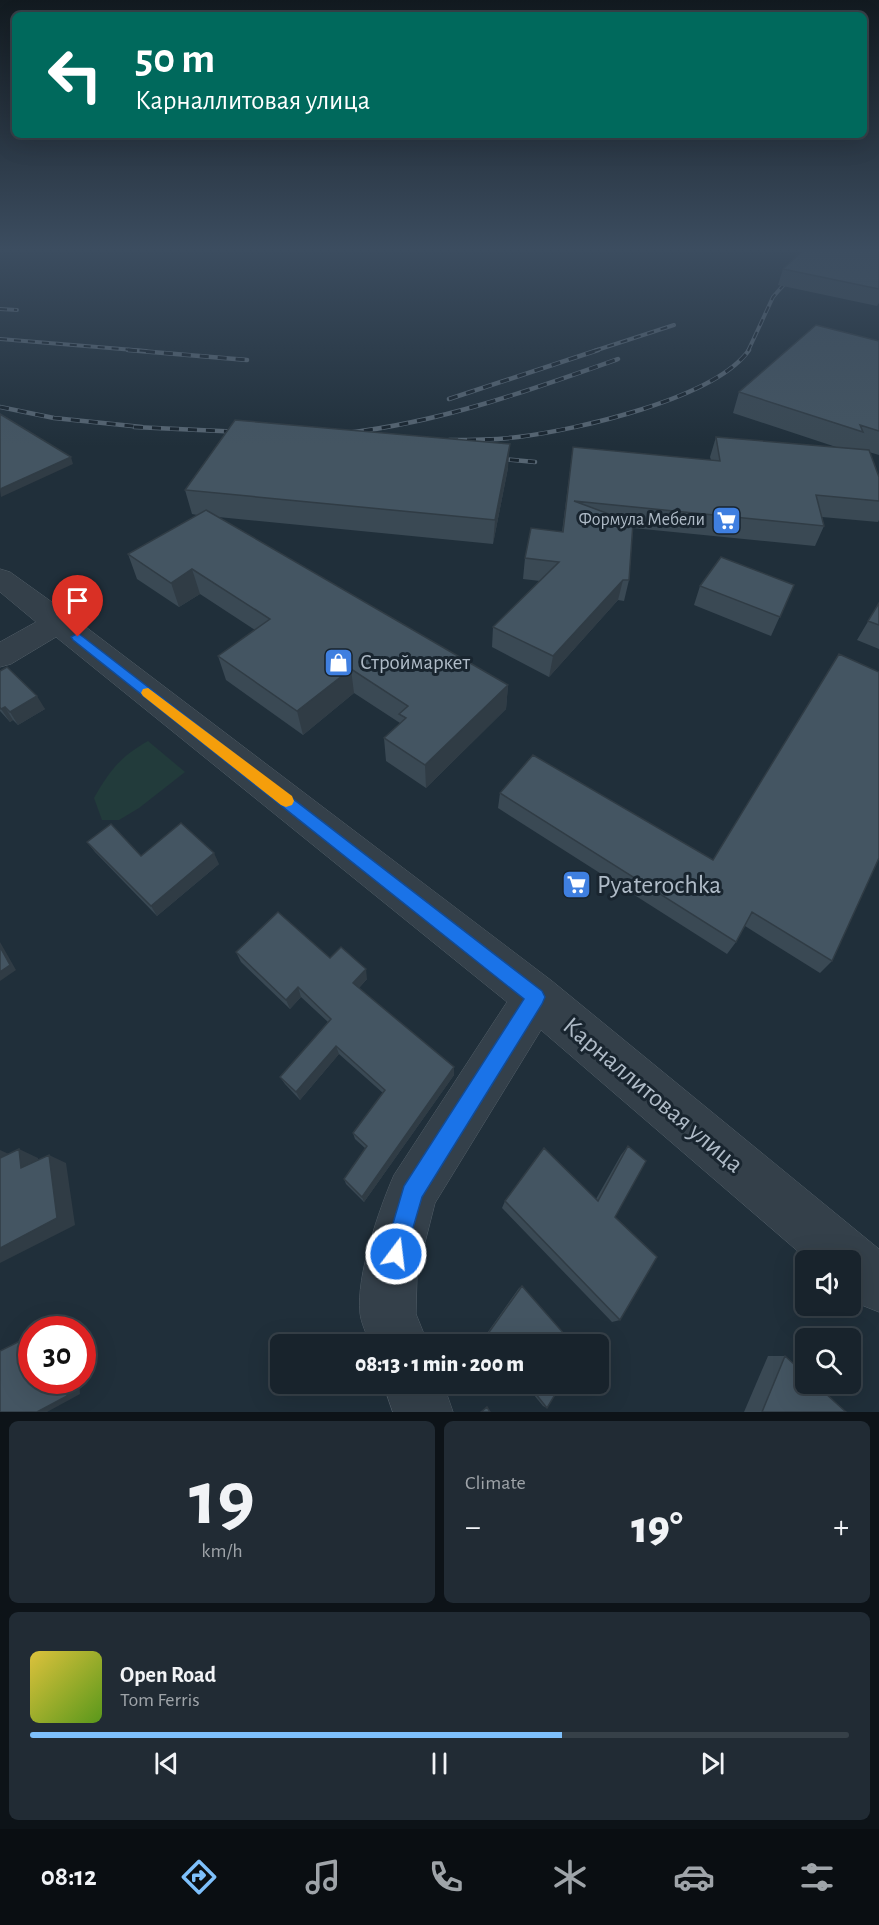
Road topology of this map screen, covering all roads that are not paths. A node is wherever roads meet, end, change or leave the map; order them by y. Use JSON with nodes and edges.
{"nodes":[{"id":1,"x":0,"y":578,"type":"edge"},
{"id":2,"x":59,"y":622,"type":"junction"},
{"id":3,"x":0,"y":656,"type":"edge"},
{"id":4,"x":536,"y":997,"type":"junction"},
{"id":5,"x":838,"y":1250,"type":"edge"},
{"id":6,"x":861,"y":1269,"type":"edge"},
{"id":7,"x":879,"y":1284,"type":"edge"},
{"id":8,"x":395,"y":1334,"type":"edge"},
{"id":9,"x":417,"y":1394,"type":"edge"},
{"id":10,"x":423,"y":1412,"type":"edge"}],
"edges":[{"from":1,"to":2,"type":"street","name":"Карналлитовая улица"},
{"from":2,"to":3,"type":"street"},
{"from":2,"to":4,"type":"street","name":"Карналлитовая улица"},
{"from":4,"to":5,"type":"street","name":"Карналлитовая улица"},
{"from":4,"to":8,"type":"street"},
{"from":6,"to":7,"type":"street","name":"Карналлитовая улица"},
{"from":9,"to":10,"type":"street"}]}
